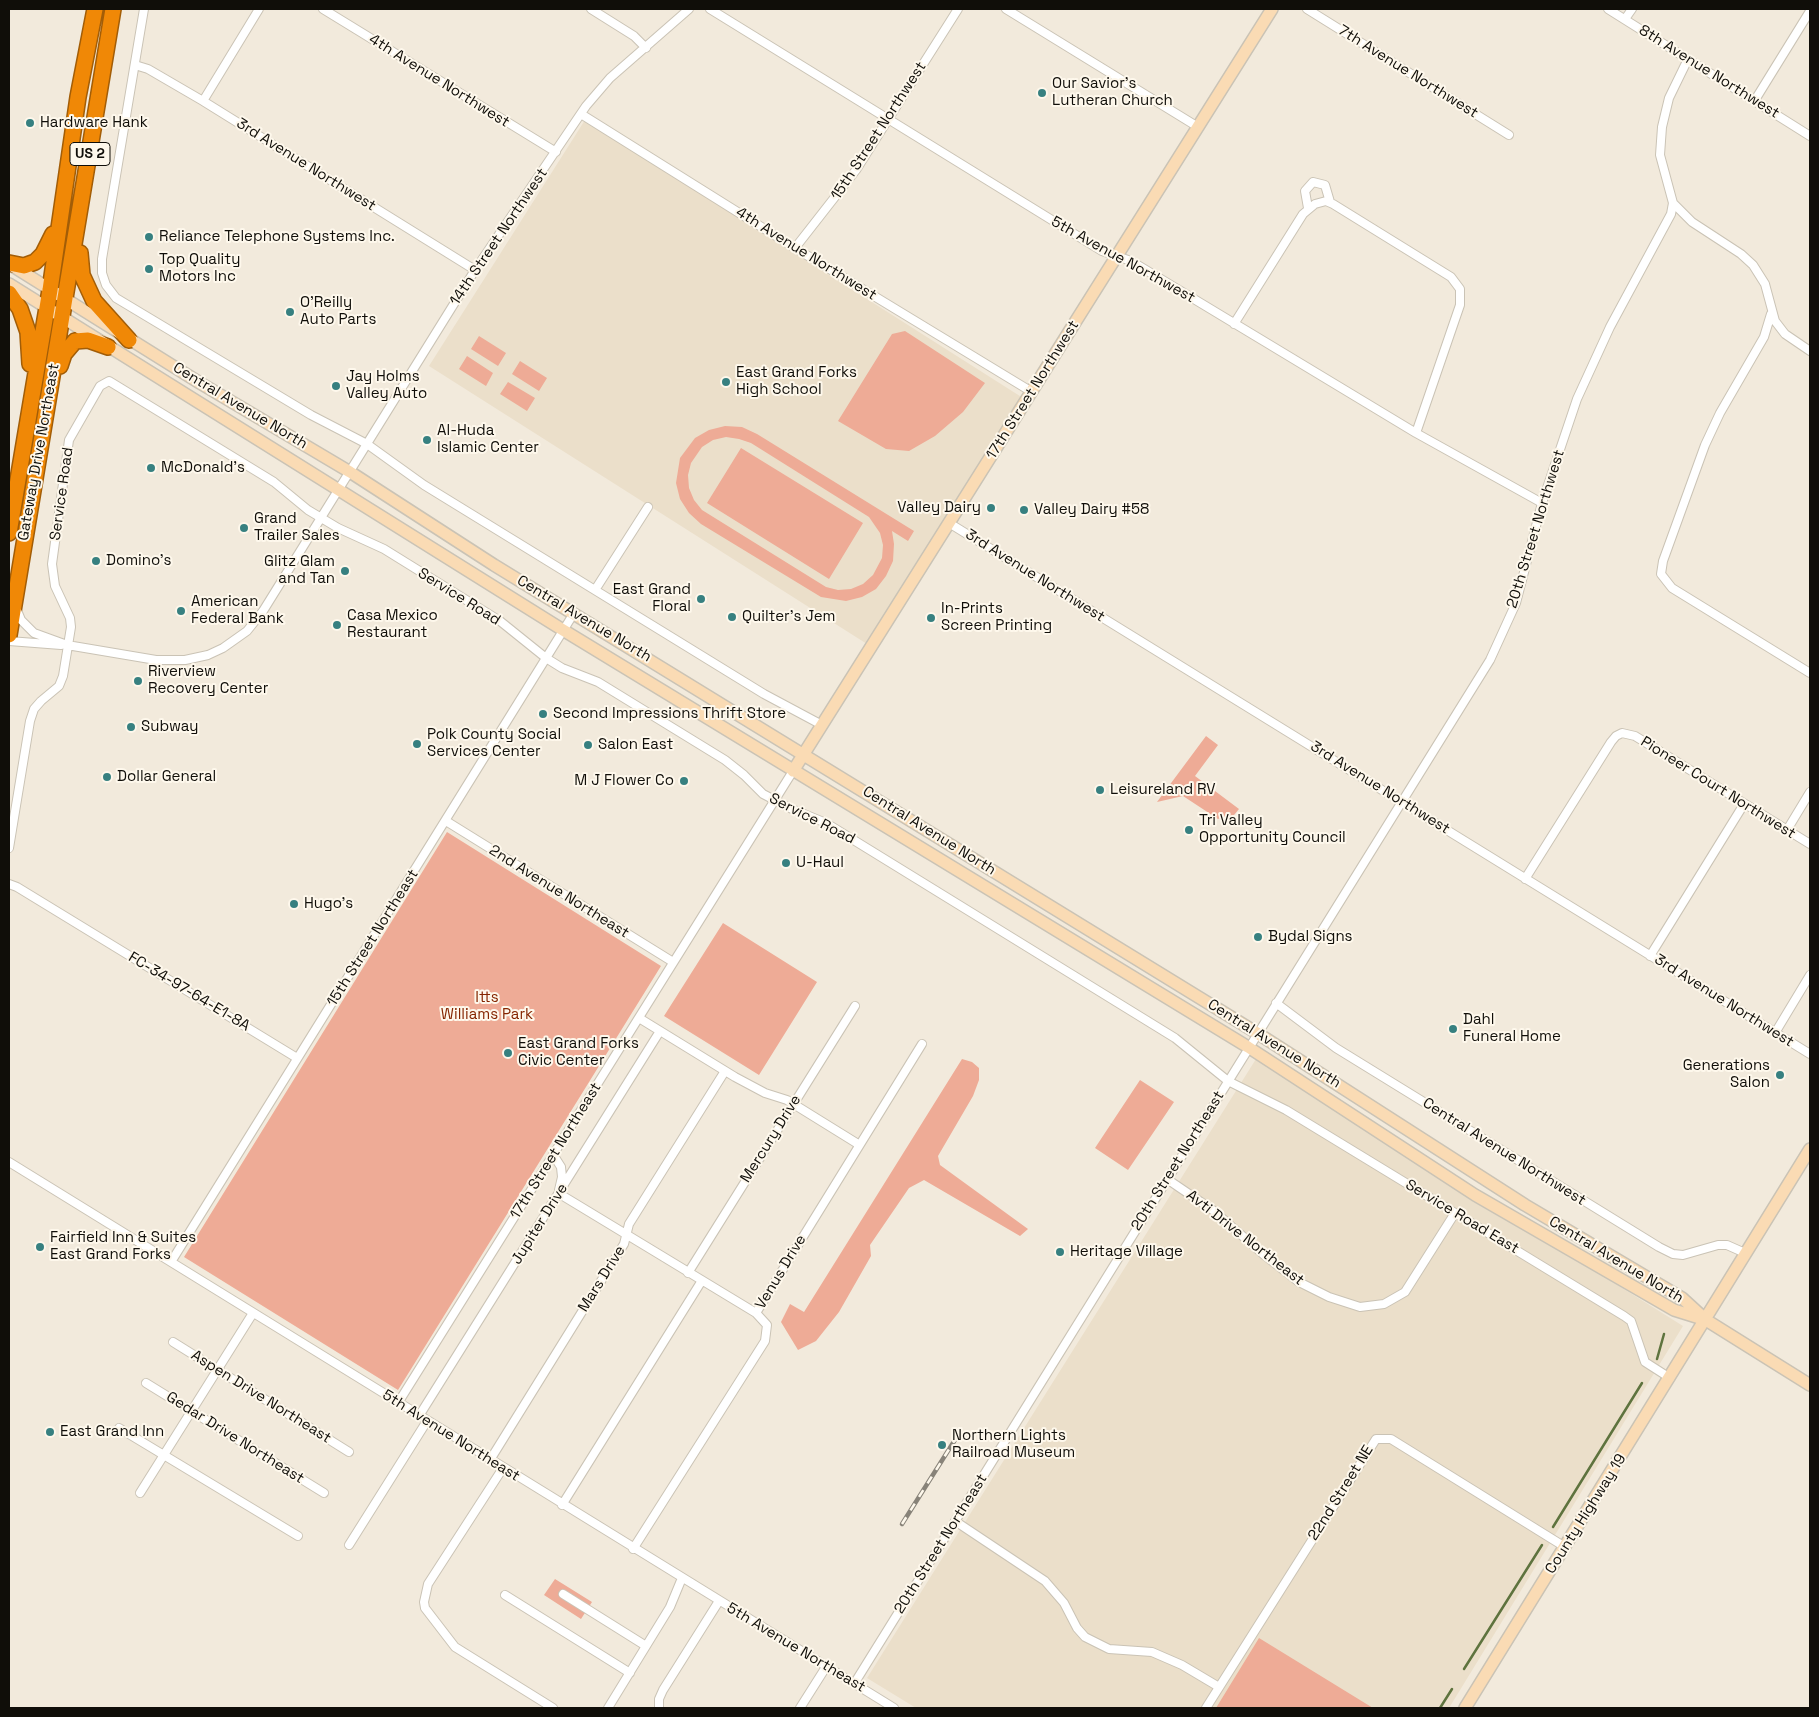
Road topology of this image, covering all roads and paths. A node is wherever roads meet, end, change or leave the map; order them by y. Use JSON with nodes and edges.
{"nodes":[{"id":1,"x":95,"y":9,"type":"edge"},
{"id":2,"x":113,"y":9,"type":"edge"},
{"id":3,"x":144,"y":9,"type":"edge"},
{"id":4,"x":259,"y":9,"type":"edge"},
{"id":5,"x":323,"y":9,"type":"edge"},
{"id":6,"x":591,"y":9,"type":"edge"},
{"id":7,"x":689,"y":9,"type":"edge"},
{"id":8,"x":710,"y":9,"type":"edge"},
{"id":9,"x":958,"y":9,"type":"edge"},
{"id":10,"x":1006,"y":9,"type":"edge"},
{"id":11,"x":1272,"y":9,"type":"edge"},
{"id":12,"x":1307,"y":9,"type":"edge"},
{"id":13,"x":1608,"y":9,"type":"edge"},
{"id":14,"x":1632,"y":9,"type":"edge"},
{"id":15,"x":1810,"y":12,"type":"edge"},
{"id":16,"x":1625,"y":19,"type":"junction"},
{"id":17,"x":646,"y":48,"type":"junction"},
{"id":18,"x":1688,"y":59,"type":"junction"},
{"id":19,"x":135,"y":65,"type":"junction"},
{"id":20,"x":202,"y":100,"type":"junction"},
{"id":21,"x":1755,"y":100,"type":"junction"},
{"id":22,"x":581,"y":114,"type":"junction"},
{"id":23,"x":889,"y":119,"type":"junction"},
{"id":24,"x":1198,"y":127,"type":"junction"},
{"id":25,"x":1509,"y":134,"type":"dead end"},
{"id":26,"x":1810,"y":136,"type":"edge"},
{"id":27,"x":556,"y":152,"type":"junction"},
{"id":28,"x":1330,"y":202,"type":"junction"},
{"id":29,"x":1673,"y":203,"type":"junction"},
{"id":30,"x":1308,"y":208,"type":"junction"},
{"id":31,"x":61,"y":209,"type":"junction"},
{"id":32,"x":81,"y":210,"type":"junction"},
{"id":33,"x":795,"y":248,"type":"junction"},
{"id":34,"x":1117,"y":256,"type":"junction"},
{"id":35,"x":9,"y":263,"type":"edge"},
{"id":36,"x":475,"y":270,"type":"junction"},
{"id":37,"x":9,"y":284,"type":"edge"},
{"id":38,"x":50,"y":290,"type":"junction"},
{"id":39,"x":9,"y":293,"type":"edge"},
{"id":40,"x":65,"y":300,"type":"junction"},
{"id":41,"x":47,"y":308,"type":"junction"},
{"id":42,"x":1771,"y":314,"type":"junction"},
{"id":43,"x":62,"y":318,"type":"junction"},
{"id":44,"x":1234,"y":324,"type":"junction"},
{"id":45,"x":129,"y":340,"type":"junction"},
{"id":46,"x":108,"y":347,"type":"junction"},
{"id":47,"x":1810,"y":351,"type":"edge"},
{"id":48,"x":1032,"y":392,"type":"junction"},
{"id":49,"x":31,"y":400,"type":"junction"},
{"id":50,"x":48,"y":406,"type":"junction"},
{"id":51,"x":1416,"y":433,"type":"junction"},
{"id":52,"x":367,"y":444,"type":"junction"},
{"id":53,"x":350,"y":472,"type":"junction"},
{"id":54,"x":340,"y":490,"type":"junction"},
{"id":55,"x":1542,"y":503,"type":"junction"},
{"id":56,"x":648,"y":507,"type":"dead end"},
{"id":57,"x":321,"y":518,"type":"junction"},
{"id":58,"x":949,"y":522,"type":"junction"},
{"id":59,"x":9,"y":534,"type":"edge"},
{"id":60,"x":595,"y":590,"type":"junction"},
{"id":61,"x":14,"y":597,"type":"junction"},
{"id":62,"x":574,"y":613,"type":"junction"},
{"id":63,"x":563,"y":630,"type":"junction"},
{"id":64,"x":9,"y":634,"type":"edge"},
{"id":65,"x":9,"y":641,"type":"edge"},
{"id":66,"x":68,"y":645,"type":"junction"},
{"id":67,"x":546,"y":658,"type":"junction"},
{"id":68,"x":1810,"y":673,"type":"edge"},
{"id":69,"x":822,"y":725,"type":"junction"},
{"id":70,"x":804,"y":754,"type":"junction"},
{"id":71,"x":793,"y":771,"type":"junction"},
{"id":72,"x":1810,"y":792,"type":"edge"},
{"id":73,"x":775,"y":800,"type":"junction"},
{"id":74,"x":1402,"y":802,"type":"junction"},
{"id":75,"x":1744,"y":804,"type":"junction"},
{"id":76,"x":446,"y":821,"type":"junction"},
{"id":77,"x":1787,"y":830,"type":"junction"},
{"id":78,"x":1810,"y":844,"type":"edge"},
{"id":79,"x":9,"y":848,"type":"edge"},
{"id":80,"x":1525,"y":879,"type":"junction"},
{"id":81,"x":9,"y":884,"type":"edge"},
{"id":82,"x":1650,"y":956,"type":"junction"},
{"id":83,"x":673,"y":962,"type":"junction"},
{"id":84,"x":1810,"y":975,"type":"edge"},
{"id":85,"x":1276,"y":1003,"type":"junction"},
{"id":86,"x":855,"y":1006,"type":"dead end"},
{"id":87,"x":639,"y":1018,"type":"junction"},
{"id":88,"x":660,"y":1031,"type":"junction"},
{"id":89,"x":1257,"y":1033,"type":"junction"},
{"id":90,"x":1775,"y":1033,"type":"junction"},
{"id":91,"x":922,"y":1044,"type":"dead end"},
{"id":92,"x":1248,"y":1047,"type":"junction"},
{"id":93,"x":1810,"y":1054,"type":"edge"},
{"id":94,"x":297,"y":1058,"type":"junction"},
{"id":95,"x":725,"y":1071,"type":"junction"},
{"id":96,"x":1228,"y":1081,"type":"junction"},
{"id":97,"x":793,"y":1104,"type":"junction"},
{"id":98,"x":858,"y":1144,"type":"junction"},
{"id":99,"x":1810,"y":1149,"type":"edge"},
{"id":100,"x":554,"y":1156,"type":"junction"},
{"id":101,"x":9,"y":1162,"type":"edge"},
{"id":102,"x":1167,"y":1179,"type":"junction"},
{"id":103,"x":559,"y":1194,"type":"junction"},
{"id":104,"x":1455,"y":1213,"type":"junction"},
{"id":105,"x":626,"y":1234,"type":"junction"},
{"id":106,"x":1745,"y":1253,"type":"junction"},
{"id":107,"x":171,"y":1262,"type":"junction"},
{"id":108,"x":688,"y":1273,"type":"junction"},
{"id":109,"x":701,"y":1282,"type":"junction"},
{"id":110,"x":253,"y":1313,"type":"junction"},
{"id":111,"x":756,"y":1313,"type":"junction"},
{"id":112,"x":1706,"y":1320,"type":"junction"},
{"id":113,"x":173,"y":1342,"type":"dead end"},
{"id":114,"x":218,"y":1370,"type":"junction"},
{"id":115,"x":1670,"y":1378,"type":"junction"},
{"id":116,"x":146,"y":1383,"type":"dead end"},
{"id":117,"x":1810,"y":1385,"type":"edge"},
{"id":118,"x":398,"y":1403,"type":"junction"},
{"id":119,"x":192,"y":1412,"type":"junction"},
{"id":120,"x":419,"y":1416,"type":"junction"},
{"id":121,"x":427,"y":1421,"type":"junction"},
{"id":122,"x":119,"y":1428,"type":"dead end"},
{"id":123,"x":349,"y":1452,"type":"dead end"},
{"id":124,"x":165,"y":1456,"type":"junction"},
{"id":125,"x":490,"y":1460,"type":"junction"},
{"id":126,"x":503,"y":1468,"type":"junction"},
{"id":127,"x":140,"y":1493,"type":"dead end"},
{"id":128,"x":324,"y":1493,"type":"dead end"},
{"id":129,"x":562,"y":1505,"type":"junction"},
{"id":130,"x":955,"y":1521,"type":"junction"},
{"id":131,"x":298,"y":1536,"type":"dead end"},
{"id":132,"x":349,"y":1545,"type":"dead end"},
{"id":133,"x":1565,"y":1547,"type":"junction"},
{"id":134,"x":633,"y":1548,"type":"junction"},
{"id":135,"x":682,"y":1578,"type":"junction"},
{"id":136,"x":563,"y":1594,"type":"dead end"},
{"id":137,"x":505,"y":1595,"type":"dead end"},
{"id":138,"x":719,"y":1601,"type":"junction"},
{"id":139,"x":646,"y":1646,"type":"junction"},
{"id":140,"x":826,"y":1667,"type":"junction"},
{"id":141,"x":630,"y":1673,"type":"junction"},
{"id":142,"x":854,"y":1684,"type":"junction"},
{"id":143,"x":1219,"y":1687,"type":"junction"},
{"id":144,"x":553,"y":1708,"type":"edge"},
{"id":145,"x":608,"y":1708,"type":"edge"},
{"id":146,"x":659,"y":1708,"type":"edge"},
{"id":147,"x":800,"y":1708,"type":"edge"},
{"id":148,"x":894,"y":1708,"type":"edge"},
{"id":149,"x":1206,"y":1708,"type":"edge"},
{"id":150,"x":1465,"y":1708,"type":"edge"}],
"edges":[{"from":1,"to":31,"type":"highway","number":"US 2"},
{"from":2,"to":32,"type":"highway","number":"US 2"},
{"from":3,"to":19,"type":"street"},
{"from":4,"to":20,"type":"street"},
{"from":5,"to":27,"type":"street","name":"4th Avenue Northwest"},
{"from":6,"to":17,"type":"street"},
{"from":7,"to":17,"type":"street","name":"14th Street Northwest"},
{"from":8,"to":23,"type":"street","name":"5th Avenue Northwest"},
{"from":9,"to":23,"type":"street","name":"15th Street Northwest"},
{"from":10,"to":24,"type":"street"},
{"from":11,"to":24,"type":"main road","name":"17th Street Northwest"},
{"from":12,"to":25,"type":"street","name":"7th Avenue Northwest"},
{"from":13,"to":16,"type":"street","name":"8th Avenue Northwest"},
{"from":14,"to":16,"type":"street"},
{"from":15,"to":21,"type":"street"},
{"from":16,"to":18,"type":"street","name":"8th Avenue Northwest"},
{"from":17,"to":22,"type":"street","name":"14th Street Northwest"},
{"from":18,"to":21,"type":"street","name":"8th Avenue Northwest"},
{"from":18,"to":29,"type":"street"},
{"from":19,"to":20,"type":"street","name":"3rd Avenue Northwest"},
{"from":19,"to":52,"type":"street"},
{"from":20,"to":36,"type":"street","name":"3rd Avenue Northwest"},
{"from":21,"to":26,"type":"street","name":"8th Avenue Northwest"},
{"from":22,"to":27,"type":"street","name":"14th Street Northwest"},
{"from":22,"to":33,"type":"street","name":"4th Avenue Northwest"},
{"from":23,"to":33,"type":"street","name":"15th Street Northwest"},
{"from":23,"to":34,"type":"street","name":"5th Avenue Northwest"},
{"from":24,"to":34,"type":"main road","name":"17th Street Northwest"},
{"from":27,"to":36,"type":"street","name":"14th Street Northwest"},
{"from":28,"to":30,"type":"street"},
{"from":28,"to":30,"type":"street"},
{"from":28,"to":51,"type":"street"},
{"from":29,"to":42,"type":"street"},
{"from":29,"to":55,"type":"street","name":"20th Street Northwest"},
{"from":30,"to":44,"type":"street"},
{"from":31,"to":35,"type":"highway"},
{"from":31,"to":38,"type":"highway","number":"US 2"},
{"from":32,"to":40,"type":"highway","number":"US 2"},
{"from":32,"to":45,"type":"highway"},
{"from":33,"to":48,"type":"street","name":"4th Avenue Northwest"},
{"from":34,"to":44,"type":"street","name":"5th Avenue Northwest"},
{"from":34,"to":48,"type":"main road","name":"17th Street Northwest"},
{"from":35,"to":38,"type":"main road","name":"Central Avenue North"},
{"from":36,"to":52,"type":"street","name":"14th Street Northwest"},
{"from":37,"to":41,"type":"main road","name":"Central Avenue North"},
{"from":38,"to":40,"type":"main road","name":"Central Avenue North"},
{"from":38,"to":41,"type":"highway","name":"Gateway Drive Northeast","number":"US 2"},
{"from":39,"to":49,"type":"highway"},
{"from":40,"to":43,"type":"highway","name":"Gateway Drive Northeast","number":"US 2"},
{"from":40,"to":45,"type":"main road","name":"Central Avenue North"},
{"from":41,"to":43,"type":"main road","name":"Central Avenue North"},
{"from":41,"to":49,"type":"highway","name":"Gateway Drive Northeast","number":"US 2"},
{"from":42,"to":47,"type":"street"},
{"from":42,"to":68,"type":"street"},
{"from":43,"to":46,"type":"main road","name":"Central Avenue North"},
{"from":43,"to":50,"type":"highway","name":"Gateway Drive Northeast","number":"US 2"},
{"from":44,"to":51,"type":"street","name":"5th Avenue Northwest"},
{"from":45,"to":53,"type":"main road","name":"Central Avenue North"},
{"from":46,"to":50,"type":"highway"},
{"from":46,"to":54,"type":"main road","name":"Central Avenue North"},
{"from":48,"to":58,"type":"main road","name":"17th Street Northwest"},
{"from":49,"to":59,"type":"highway","name":"Gateway Drive Northeast","number":"US 2"},
{"from":50,"to":61,"type":"highway","name":"Gateway Drive Northeast","number":"US 2"},
{"from":51,"to":55,"type":"street","name":"5th Avenue Northwest"},
{"from":52,"to":53,"type":"street","name":"14th Street Northwest"},
{"from":52,"to":60,"type":"street"},
{"from":53,"to":54,"type":"street","name":"14th Street Northwest"},
{"from":53,"to":62,"type":"main road","name":"Central Avenue North"},
{"from":54,"to":57,"type":"street","name":"14th Street Northwest"},
{"from":54,"to":63,"type":"main road","name":"Central Avenue North"},
{"from":55,"to":74,"type":"street","name":"20th Street Northwest"},
{"from":56,"to":60,"type":"street"},
{"from":57,"to":66,"type":"street","name":"14th Street Northwest"},
{"from":57,"to":66,"type":"street","name":"Service Road"},
{"from":57,"to":67,"type":"street","name":"Service Road"},
{"from":58,"to":69,"type":"main road","name":"17th Street Northwest"},
{"from":58,"to":74,"type":"street","name":"3rd Avenue Northwest"},
{"from":60,"to":69,"type":"street"},
{"from":61,"to":64,"type":"highway","name":"Gateway Drive Northeast","number":"US 2"},
{"from":61,"to":66,"type":"street"},
{"from":62,"to":63,"type":"street","name":"15th Street Northeast"},
{"from":62,"to":70,"type":"main road","name":"Central Avenue North"},
{"from":63,"to":67,"type":"street","name":"15th Street Northeast"},
{"from":63,"to":71,"type":"main road","name":"Central Avenue North"},
{"from":65,"to":66,"type":"street"},
{"from":66,"to":79,"type":"street","name":"Service Road"},
{"from":67,"to":73,"type":"street","name":"Service Road"},
{"from":67,"to":76,"type":"street","name":"15th Street Northeast"},
{"from":69,"to":70,"type":"main road","name":"17th Street Northwest"},
{"from":70,"to":71,"type":"main road","name":"17th Street Northwest"},
{"from":70,"to":89,"type":"main road","name":"Central Avenue North"},
{"from":71,"to":73,"type":"street","name":"17th Street Northeast"},
{"from":71,"to":92,"type":"main road","name":"Central Avenue North"},
{"from":72,"to":77,"type":"street"},
{"from":73,"to":83,"type":"street","name":"17th Street Northeast"},
{"from":73,"to":96,"type":"street","name":"Service Road"},
{"from":74,"to":80,"type":"street","name":"3rd Avenue Northwest"},
{"from":74,"to":85,"type":"street","name":"20th Street Northwest"},
{"from":75,"to":77,"type":"street","name":"Pioneer Court Northwest"},
{"from":75,"to":80,"type":"street","name":"Pioneer Court Northwest"},
{"from":75,"to":82,"type":"street"},
{"from":76,"to":83,"type":"street","name":"2nd Avenue Northeast"},
{"from":76,"to":94,"type":"street","name":"15th Street Northeast"},
{"from":77,"to":78,"type":"street","name":"Pioneer Court Northwest"},
{"from":80,"to":82,"type":"street","name":"3rd Avenue Northwest"},
{"from":81,"to":94,"type":"street","name":"FC-34-97-64-E1-8A"},
{"from":82,"to":90,"type":"street","name":"3rd Avenue Northwest"},
{"from":83,"to":87,"type":"street","name":"17th Street Northeast"},
{"from":84,"to":90,"type":"street"},
{"from":85,"to":89,"type":"street","name":"20th Street Northwest"},
{"from":85,"to":106,"type":"street","name":"Central Avenue Northwest"},
{"from":86,"to":97,"type":"street","name":"Mercury Drive"},
{"from":87,"to":88,"type":"street"},
{"from":87,"to":100,"type":"street","name":"17th Street Northeast"},
{"from":88,"to":95,"type":"street"},
{"from":88,"to":103,"type":"street","name":"Jupiter Drive"},
{"from":89,"to":92,"type":"street","name":"20th Street Northwest"},
{"from":89,"to":112,"type":"main road","name":"Central Avenue North"},
{"from":90,"to":93,"type":"street","name":"3rd Avenue Northwest"},
{"from":91,"to":98,"type":"street","name":"Venus Drive"},
{"from":92,"to":96,"type":"street","name":"20th Street Northeast"},
{"from":92,"to":112,"type":"main road","name":"Central Avenue North"},
{"from":94,"to":107,"type":"street","name":"15th Street Northeast"},
{"from":95,"to":97,"type":"street"},
{"from":95,"to":105,"type":"street","name":"Mars Drive"},
{"from":96,"to":102,"type":"street","name":"20th Street Northeast"},
{"from":96,"to":104,"type":"street","name":"Service Road East"},
{"from":97,"to":98,"type":"street"},
{"from":97,"to":108,"type":"street","name":"Mercury Drive"},
{"from":98,"to":111,"type":"street","name":"Venus Drive"},
{"from":99,"to":106,"type":"main road","name":"County Highway 19"},
{"from":100,"to":103,"type":"street"},
{"from":100,"to":118,"type":"street","name":"17th Street Northeast"},
{"from":101,"to":107,"type":"street","name":"5th Avenue Northeast"},
{"from":102,"to":104,"type":"street","name":"Avti Drive Northeast"},
{"from":102,"to":130,"type":"street","name":"20th Street Northeast"},
{"from":103,"to":105,"type":"street"},
{"from":103,"to":120,"type":"street","name":"Jupiter Drive"},
{"from":104,"to":115,"type":"street","name":"Service Road East"},
{"from":105,"to":108,"type":"street"},
{"from":105,"to":125,"type":"street","name":"Mars Drive"},
{"from":106,"to":112,"type":"main road","name":"County Highway 19"},
{"from":107,"to":110,"type":"street","name":"5th Avenue Northeast"},
{"from":108,"to":109,"type":"street"},
{"from":109,"to":111,"type":"street"},
{"from":109,"to":129,"type":"street"},
{"from":110,"to":114,"type":"street"},
{"from":110,"to":118,"type":"street","name":"5th Avenue Northeast"},
{"from":111,"to":134,"type":"street","name":"Venus Drive"},
{"from":112,"to":115,"type":"main road","name":"County Highway 19"},
{"from":112,"to":117,"type":"main road"},
{"from":113,"to":114,"type":"street","name":"Aspen Drive Northeast"},
{"from":114,"to":119,"type":"street"},
{"from":114,"to":123,"type":"street","name":"Aspen Drive Northeast"},
{"from":115,"to":133,"type":"main road","name":"County Highway 19"},
{"from":116,"to":119,"type":"street","name":"Gedar Drive Northeast"},
{"from":118,"to":120,"type":"street","name":"5th Avenue Northeast"},
{"from":119,"to":124,"type":"street"},
{"from":119,"to":128,"type":"street","name":"Gedar Drive Northeast"},
{"from":120,"to":121,"type":"street","name":"5th Avenue Northeast"},
{"from":121,"to":125,"type":"street","name":"5th Avenue Northeast"},
{"from":121,"to":132,"type":"street"},
{"from":122,"to":124,"type":"street"},
{"from":124,"to":127,"type":"street"},
{"from":124,"to":131,"type":"street"},
{"from":125,"to":126,"type":"street","name":"5th Avenue Northeast"},
{"from":126,"to":129,"type":"street","name":"5th Avenue Northeast"},
{"from":126,"to":144,"type":"street"},
{"from":129,"to":134,"type":"street","name":"5th Avenue Northeast"},
{"from":130,"to":142,"type":"street","name":"20th Street Northeast"},
{"from":130,"to":143,"type":"street"},
{"from":133,"to":143,"type":"street","name":"22nd Street NE"},
{"from":133,"to":150,"type":"main road","name":"County Highway 19"},
{"from":134,"to":135,"type":"street","name":"5th Avenue Northeast"},
{"from":135,"to":138,"type":"street","name":"5th Avenue Northeast"},
{"from":135,"to":139,"type":"street"},
{"from":136,"to":139,"type":"street"},
{"from":137,"to":141,"type":"street"},
{"from":138,"to":140,"type":"street","name":"5th Avenue Northeast"},
{"from":138,"to":146,"type":"street"},
{"from":139,"to":141,"type":"street"},
{"from":140,"to":142,"type":"street","name":"5th Avenue Northeast"},
{"from":140,"to":147,"type":"street"},
{"from":141,"to":145,"type":"street"},
{"from":142,"to":148,"type":"street","name":"5th Avenue Northeast"},
{"from":143,"to":149,"type":"street","name":"22nd Street NE"}]}
